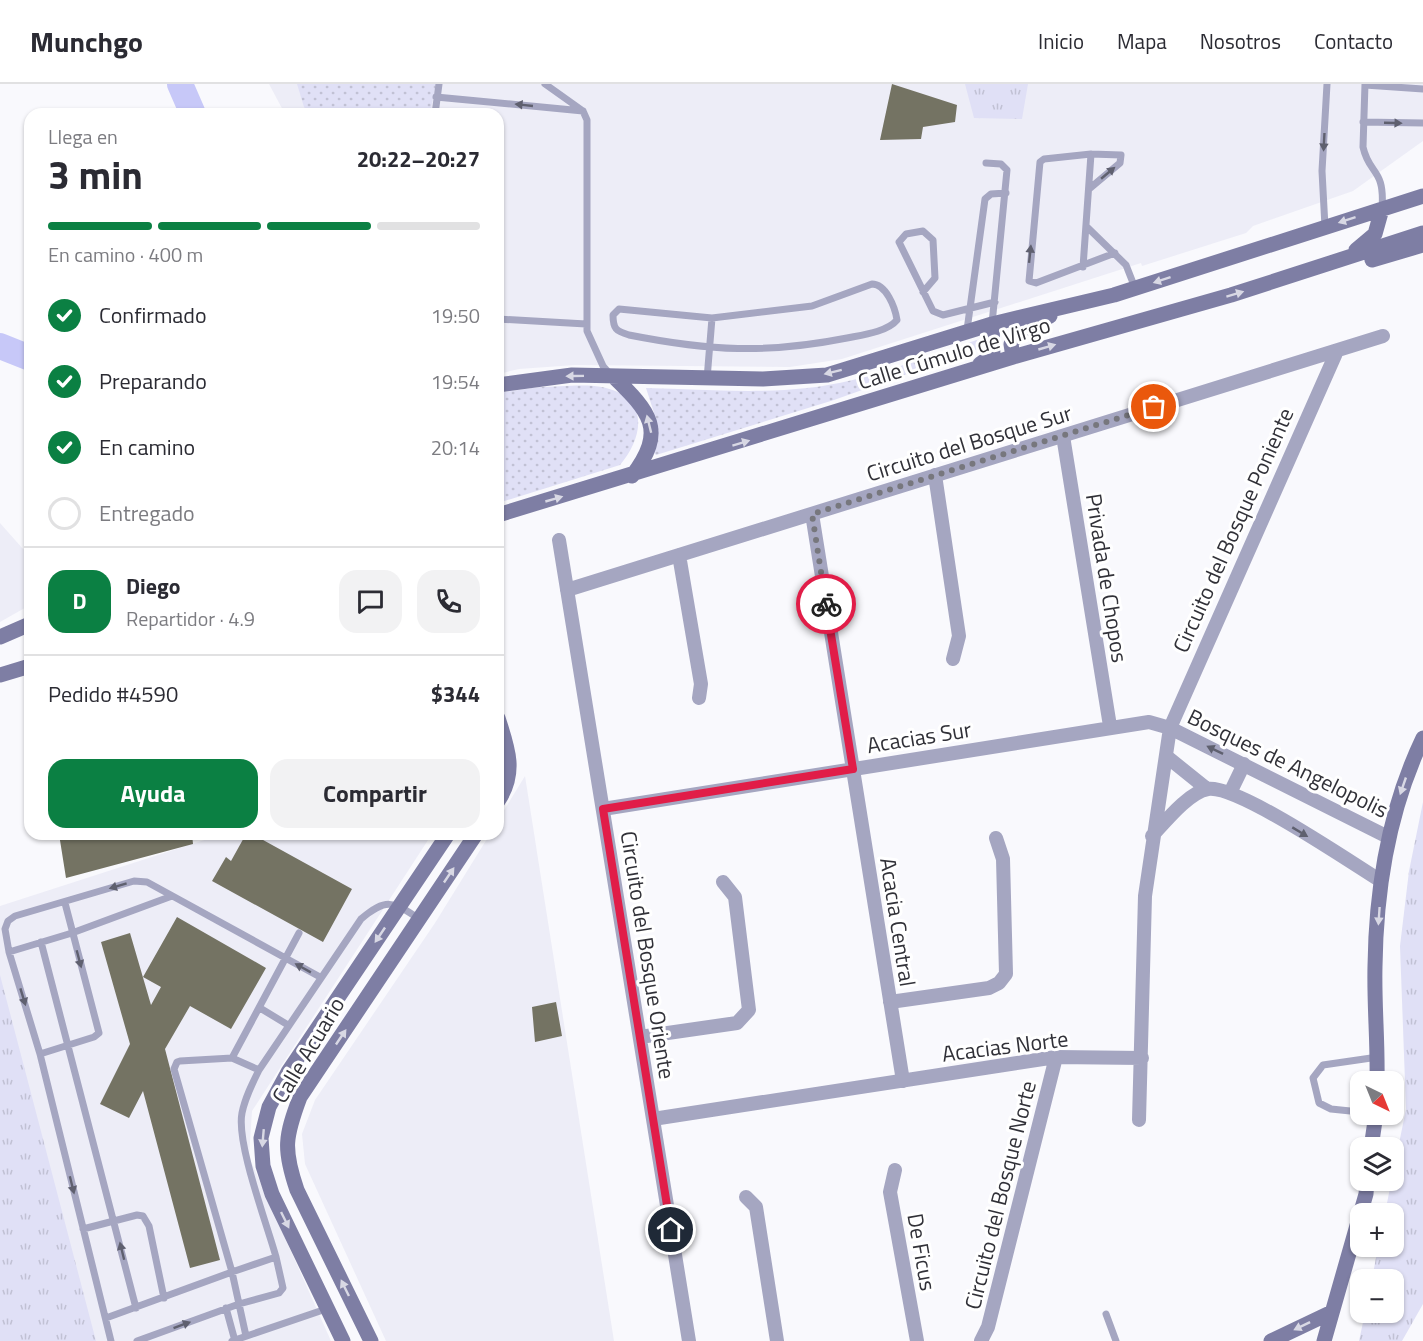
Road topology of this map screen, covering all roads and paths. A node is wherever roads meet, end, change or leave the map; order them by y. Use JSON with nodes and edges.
{"nodes":[{"id":1,"x":439,"y":84,"type":"edge"},
{"id":2,"x":545,"y":84,"type":"edge"},
{"id":3,"x":1327,"y":84,"type":"edge"},
{"id":4,"x":1365,"y":85,"type":"edge"},
{"id":5,"x":1423,"y":89,"type":"edge"},
{"id":6,"x":436,"y":97,"type":"junction"},
{"id":7,"x":435,"y":108,"type":"edge"},
{"id":8,"x":583,"y":111,"type":"junction"},
{"id":9,"x":1363,"y":122,"type":"junction"},
{"id":10,"x":1423,"y":123,"type":"edge"},
{"id":11,"x":1091,"y":154,"type":"junction"},
{"id":12,"x":986,"y":163,"type":"dead end"},
{"id":13,"x":1423,"y":186,"type":"edge"},
{"id":14,"x":1089,"y":189,"type":"junction"},
{"id":15,"x":1006,"y":194,"type":"junction"},
{"id":16,"x":1423,"y":196,"type":"edge"},
{"id":17,"x":1405,"y":201,"type":"junction"},
{"id":18,"x":1382,"y":209,"type":"junction"},
{"id":19,"x":1086,"y":226,"type":"junction"},
{"id":20,"x":1325,"y":227,"type":"junction"},
{"id":21,"x":1423,"y":232,"type":"edge"},
{"id":22,"x":1423,"y":245,"type":"edge"},
{"id":23,"x":1114,"y":253,"type":"junction"},
{"id":24,"x":1326,"y":265,"type":"junction"},
{"id":25,"x":1083,"y":267,"type":"junction"},
{"id":26,"x":1273,"y":282,"type":"junction"},
{"id":27,"x":1135,"y":288,"type":"junction"},
{"id":28,"x":923,"y":292,"type":"junction"},
{"id":29,"x":994,"y":302,"type":"junction"},
{"id":30,"x":1066,"y":307,"type":"junction"},
{"id":31,"x":970,"y":310,"type":"junction"},
{"id":32,"x":712,"y":318,"type":"junction"},
{"id":33,"x":504,"y":319,"type":"edge"},
{"id":34,"x":586,"y":324,"type":"junction"},
{"id":35,"x":992,"y":324,"type":"junction"},
{"id":36,"x":966,"y":332,"type":"junction"},
{"id":37,"x":1383,"y":336,"type":"dead end"},
{"id":38,"x":709,"y":348,"type":"junction"},
{"id":39,"x":1337,"y":351,"type":"junction"},
{"id":40,"x":1013,"y":357,"type":"junction"},
{"id":41,"x":613,"y":376,"type":"junction"},
{"id":42,"x":707,"y":379,"type":"junction"},
{"id":43,"x":936,"y":382,"type":"junction"},
{"id":44,"x":504,"y":384,"type":"edge"},
{"id":45,"x":1063,"y":436,"type":"junction"},
{"id":46,"x":632,"y":476,"type":"junction"},
{"id":47,"x":935,"y":476,"type":"junction"},
{"id":48,"x":504,"y":513,"type":"edge"},
{"id":49,"x":812,"y":514,"type":"junction"},
{"id":50,"x":559,"y":540,"type":"dead end"},
{"id":51,"x":680,"y":555,"type":"junction"},
{"id":52,"x":567,"y":590,"type":"junction"},
{"id":53,"x":24,"y":627,"type":"edge"},
{"id":54,"x":0,"y":637,"type":"edge"},
{"id":55,"x":953,"y":659,"type":"dead end"},
{"id":56,"x":24,"y":668,"type":"edge"},
{"id":57,"x":0,"y":675,"type":"edge"},
{"id":58,"x":699,"y":698,"type":"dead end"},
{"id":59,"x":1110,"y":726,"type":"junction"},
{"id":60,"x":1170,"y":728,"type":"junction"},
{"id":61,"x":504,"y":738,"type":"edge"},
{"id":62,"x":1423,"y":738,"type":"edge"},
{"id":63,"x":1166,"y":756,"type":"junction"},
{"id":64,"x":1244,"y":764,"type":"junction"},
{"id":65,"x":853,"y":769,"type":"junction"},
{"id":66,"x":1207,"y":789,"type":"junction"},
{"id":67,"x":504,"y":790,"type":"edge"},
{"id":68,"x":1230,"y":793,"type":"junction"},
{"id":69,"x":603,"y":809,"type":"junction"},
{"id":70,"x":1152,"y":836,"type":"junction"},
{"id":71,"x":1388,"y":837,"type":"junction"},
{"id":72,"x":996,"y":838,"type":"dead end"},
{"id":73,"x":439,"y":840,"type":"edge"},
{"id":74,"x":472,"y":840,"type":"edge"},
{"id":75,"x":1381,"y":881,"type":"junction"},
{"id":76,"x":723,"y":882,"type":"dead end"},
{"id":77,"x":172,"y":896,"type":"junction"},
{"id":78,"x":65,"y":903,"type":"junction"},
{"id":79,"x":399,"y":906,"type":"junction"},
{"id":80,"x":419,"y":919,"type":"junction"},
{"id":81,"x":72,"y":933,"type":"junction"},
{"id":82,"x":299,"y":933,"type":"dead end"},
{"id":83,"x":41,"y":942,"type":"junction"},
{"id":84,"x":9,"y":951,"type":"junction"},
{"id":85,"x":286,"y":959,"type":"junction"},
{"id":86,"x":320,"y":977,"type":"junction"},
{"id":87,"x":890,"y":1002,"type":"junction"},
{"id":88,"x":260,"y":1008,"type":"junction"},
{"id":89,"x":288,"y":1025,"type":"junction"},
{"id":90,"x":640,"y":1036,"type":"junction"},
{"id":91,"x":70,"y":1044,"type":"junction"},
{"id":92,"x":40,"y":1054,"type":"junction"},
{"id":93,"x":1056,"y":1057,"type":"junction"},
{"id":94,"x":1378,"y":1057,"type":"junction"},
{"id":95,"x":232,"y":1058,"type":"junction"},
{"id":96,"x":1142,"y":1058,"type":"junction"},
{"id":97,"x":259,"y":1070,"type":"junction"},
{"id":98,"x":1377,"y":1071,"type":"edge"},
{"id":99,"x":903,"y":1081,"type":"junction"},
{"id":100,"x":1350,"y":1111,"type":"edge"},
{"id":101,"x":653,"y":1119,"type":"junction"},
{"id":102,"x":1139,"y":1120,"type":"dead end"},
{"id":103,"x":895,"y":1170,"type":"dead end"},
{"id":104,"x":1366,"y":1191,"type":"edge"},
{"id":105,"x":746,"y":1197,"type":"dead end"},
{"id":106,"x":115,"y":1222,"type":"junction"},
{"id":107,"x":83,"y":1229,"type":"junction"},
{"id":108,"x":276,"y":1257,"type":"junction"},
{"id":109,"x":232,"y":1272,"type":"junction"},
{"id":110,"x":164,"y":1298,"type":"junction"},
{"id":111,"x":239,"y":1304,"type":"junction"},
{"id":112,"x":136,"y":1308,"type":"junction"},
{"id":113,"x":226,"y":1308,"type":"junction"},
{"id":114,"x":327,"y":1308,"type":"junction"},
{"id":115,"x":1332,"y":1312,"type":"junction"},
{"id":116,"x":1106,"y":1314,"type":"dead end"},
{"id":117,"x":106,"y":1318,"type":"junction"},
{"id":118,"x":246,"y":1336,"type":"junction"},
{"id":119,"x":111,"y":1341,"type":"edge"},
{"id":120,"x":137,"y":1341,"type":"edge"},
{"id":121,"x":234,"y":1341,"type":"edge"},
{"id":122,"x":343,"y":1341,"type":"edge"},
{"id":123,"x":371,"y":1341,"type":"edge"},
{"id":124,"x":689,"y":1341,"type":"edge"},
{"id":125,"x":777,"y":1341,"type":"edge"},
{"id":126,"x":917,"y":1341,"type":"edge"},
{"id":127,"x":981,"y":1341,"type":"edge"},
{"id":128,"x":1116,"y":1341,"type":"edge"},
{"id":129,"x":1271,"y":1341,"type":"edge"},
{"id":130,"x":1324,"y":1341,"type":"edge"}],
"edges":[{"from":1,"to":6,"type":"lane"},
{"from":2,"to":8,"type":"lane"},
{"from":3,"to":20,"type":"lane","one_way":true},
{"from":4,"to":5,"type":"lane"},
{"from":4,"to":9,"type":"lane"},
{"from":6,"to":7,"type":"lane"},
{"from":8,"to":6,"type":"lane","one_way":true},
{"from":8,"to":34,"type":"lane"},
{"from":9,"to":10,"type":"lane","one_way":true},
{"from":9,"to":18,"type":"lane"},
{"from":11,"to":14,"type":"lane"},
{"from":14,"to":11,"type":"lane","one_way":true},
{"from":25,"to":11,"type":"lane","one_way":true},
{"from":12,"to":15,"type":"lane"},
{"from":13,"to":17,"type":"main road"},
{"from":14,"to":19,"type":"lane"},
{"from":15,"to":29,"type":"lane"},
{"from":15,"to":31,"type":"lane"},
{"from":16,"to":17,"type":"main road","name":"Calle Cúmulo de Virgo"},
{"from":17,"to":18,"type":"main road","name":"Calle Cúmulo de Virgo"},
{"from":18,"to":20,"type":"main road","name":"Calle Cúmulo de Virgo","one_way":true},
{"from":18,"to":24,"type":"main road"},
{"from":19,"to":23,"type":"lane"},
{"from":19,"to":25,"type":"lane"},
{"from":20,"to":27,"type":"main road","name":"Calle Cúmulo de Virgo","one_way":true},
{"from":21,"to":24,"type":"main road","name":"Calle Cúmulo de Virgo"},
{"from":22,"to":26,"type":"main road"},
{"from":23,"to":25,"type":"lane"},
{"from":23,"to":27,"type":"lane"},
{"from":24,"to":26,"type":"main road","name":"Calle Cúmulo de Virgo"},
{"from":40,"to":26,"type":"main road","name":"Calle Cúmulo de Virgo","one_way":true},
{"from":27,"to":30,"type":"main road","name":"Calle Cúmulo de Virgo"},
{"from":28,"to":28,"type":"lane"},
{"from":28,"to":31,"type":"lane"},
{"from":29,"to":31,"type":"lane"},
{"from":29,"to":35,"type":"lane"},
{"from":30,"to":35,"type":"main road","name":"Calle Cúmulo de Virgo"},
{"from":30,"to":40,"type":"main road"},
{"from":31,"to":36,"type":"lane"},
{"from":32,"to":38,"type":"lane"},
{"from":32,"to":38,"type":"lane"},
{"from":32,"to":38,"type":"lane"},
{"from":33,"to":34,"type":"lane"},
{"from":34,"to":41,"type":"lane"},
{"from":35,"to":36,"type":"main road","name":"Calle Cúmulo de Virgo"},
{"from":35,"to":43,"type":"main road"},
{"from":36,"to":42,"type":"main road","name":"Calle Cúmulo de Virgo","one_way":true},
{"from":37,"to":39,"type":"street","name":"Circuito del Bosque Sur"},
{"from":38,"to":42,"type":"lane"},
{"from":39,"to":45,"type":"street","name":"Circuito del Bosque Sur"},
{"from":39,"to":60,"type":"street","name":"Circuito del Bosque Poniente"},
{"from":40,"to":43,"type":"main road","name":"Calle Cúmulo de Virgo"},
{"from":41,"to":42,"type":"main road","name":"Calle Cúmulo de Virgo"},
{"from":41,"to":44,"type":"main road","name":"Calle Cúmulo de Virgo","one_way":true},
{"from":46,"to":41,"type":"main road","one_way":true},
{"from":46,"to":43,"type":"main road","name":"Calle Cúmulo de Virgo","one_way":true},
{"from":45,"to":47,"type":"street","name":"Circuito del Bosque Sur"},
{"from":45,"to":59,"type":"street","name":"Privada de Chopos"},
{"from":48,"to":46,"type":"main road","name":"Calle Cúmulo de Virgo","one_way":true},
{"from":47,"to":49,"type":"street","name":"Circuito del Bosque Sur"},
{"from":47,"to":55,"type":"street"},
{"from":49,"to":51,"type":"street","name":"Circuito del Bosque Sur"},
{"from":49,"to":65,"type":"street","name":"Acacia Central"},
{"from":50,"to":52,"type":"street","name":"Circuito del Bosque Oriente"},
{"from":51,"to":52,"type":"street","name":"Circuito del Bosque Sur"},
{"from":51,"to":58,"type":"street"},
{"from":52,"to":69,"type":"street","name":"Circuito del Bosque Oriente"},
{"from":53,"to":54,"type":"main road"},
{"from":56,"to":57,"type":"main road"},
{"from":59,"to":60,"type":"street","name":"Acacias Sur"},
{"from":59,"to":65,"type":"street","name":"Acacias Sur"},
{"from":60,"to":63,"type":"street"},
{"from":64,"to":60,"type":"street","name":"Bosques de Angelopolis","one_way":true},
{"from":61,"to":67,"type":"main road"},
{"from":62,"to":71,"type":"main road","one_way":true},
{"from":63,"to":66,"type":"street"},
{"from":63,"to":70,"type":"street"},
{"from":64,"to":68,"type":"street"},
{"from":64,"to":71,"type":"street","name":"Bosques de Angelopolis"},
{"from":65,"to":69,"type":"street","name":"Acacias Sur"},
{"from":65,"to":87,"type":"street","name":"Acacia Central"},
{"from":66,"to":68,"type":"street"},
{"from":66,"to":70,"type":"street"},
{"from":68,"to":75,"type":"street","one_way":true},
{"from":69,"to":90,"type":"street","name":"Circuito del Bosque Oriente"},
{"from":70,"to":96,"type":"street"},
{"from":71,"to":75,"type":"main road"},
{"from":72,"to":87,"type":"street"},
{"from":73,"to":79,"type":"main road","name":"Calle Acuario"},
{"from":80,"to":74,"type":"main road","name":"Calle Acuario","one_way":true},
{"from":75,"to":94,"type":"main road","one_way":true},
{"from":76,"to":90,"type":"street"},
{"from":77,"to":78,"type":"lane","one_way":true},
{"from":77,"to":81,"type":"lane"},
{"from":77,"to":85,"type":"lane"},
{"from":78,"to":81,"type":"lane"},
{"from":78,"to":84,"type":"lane"},
{"from":79,"to":80,"type":"lane"},
{"from":79,"to":86,"type":"lane"},
{"from":79,"to":114,"type":"main road","name":"Calle Acuario","one_way":true},
{"from":123,"to":80,"type":"main road","name":"Calle Acuario","one_way":true},
{"from":81,"to":83,"type":"lane"},
{"from":81,"to":91,"type":"lane","one_way":true},
{"from":82,"to":85,"type":"lane"},
{"from":83,"to":84,"type":"lane"},
{"from":83,"to":91,"type":"lane"},
{"from":84,"to":92,"type":"lane","one_way":true},
{"from":86,"to":85,"type":"lane","one_way":true},
{"from":85,"to":88,"type":"lane"},
{"from":86,"to":89,"type":"lane"},
{"from":87,"to":99,"type":"street","name":"Acacia Central"},
{"from":88,"to":89,"type":"lane"},
{"from":88,"to":95,"type":"lane"},
{"from":89,"to":97,"type":"lane"},
{"from":90,"to":101,"type":"street","name":"Circuito del Bosque Oriente"},
{"from":91,"to":92,"type":"lane"},
{"from":91,"to":106,"type":"lane"},
{"from":92,"to":107,"type":"lane","one_way":true},
{"from":93,"to":96,"type":"street","name":"Acacias Norte"},
{"from":93,"to":99,"type":"street","name":"Acacias Norte"},
{"from":93,"to":127,"type":"street","name":"Circuito del Bosque Norte"},
{"from":94,"to":98,"type":"main road"},
{"from":94,"to":100,"type":"lane"},
{"from":95,"to":97,"type":"lane"},
{"from":95,"to":109,"type":"lane"},
{"from":96,"to":102,"type":"street"},
{"from":97,"to":108,"type":"lane"},
{"from":99,"to":101,"type":"street","name":"Acacias Norte"},
{"from":101,"to":124,"type":"street","name":"Circuito del Bosque Oriente"},
{"from":103,"to":126,"type":"street","name":"De Ficus"},
{"from":104,"to":115,"type":"main road"},
{"from":105,"to":125,"type":"street"},
{"from":106,"to":107,"type":"lane"},
{"from":106,"to":110,"type":"lane"},
{"from":112,"to":106,"type":"lane","one_way":true},
{"from":107,"to":117,"type":"lane"},
{"from":108,"to":109,"type":"lane"},
{"from":108,"to":111,"type":"lane"},
{"from":109,"to":110,"type":"lane"},
{"from":109,"to":111,"type":"lane"},
{"from":110,"to":112,"type":"lane"},
{"from":111,"to":113,"type":"lane"},
{"from":111,"to":118,"type":"lane"},
{"from":112,"to":117,"type":"lane"},
{"from":120,"to":113,"type":"lane","one_way":true},
{"from":113,"to":121,"type":"lane"},
{"from":114,"to":118,"type":"lane"},
{"from":114,"to":122,"type":"main road","name":"Calle Acuario"},
{"from":115,"to":129,"type":"main road","one_way":true},
{"from":115,"to":130,"type":"main road"},
{"from":116,"to":128,"type":"lane"},
{"from":117,"to":119,"type":"lane"},
{"from":118,"to":121,"type":"lane"}]}
